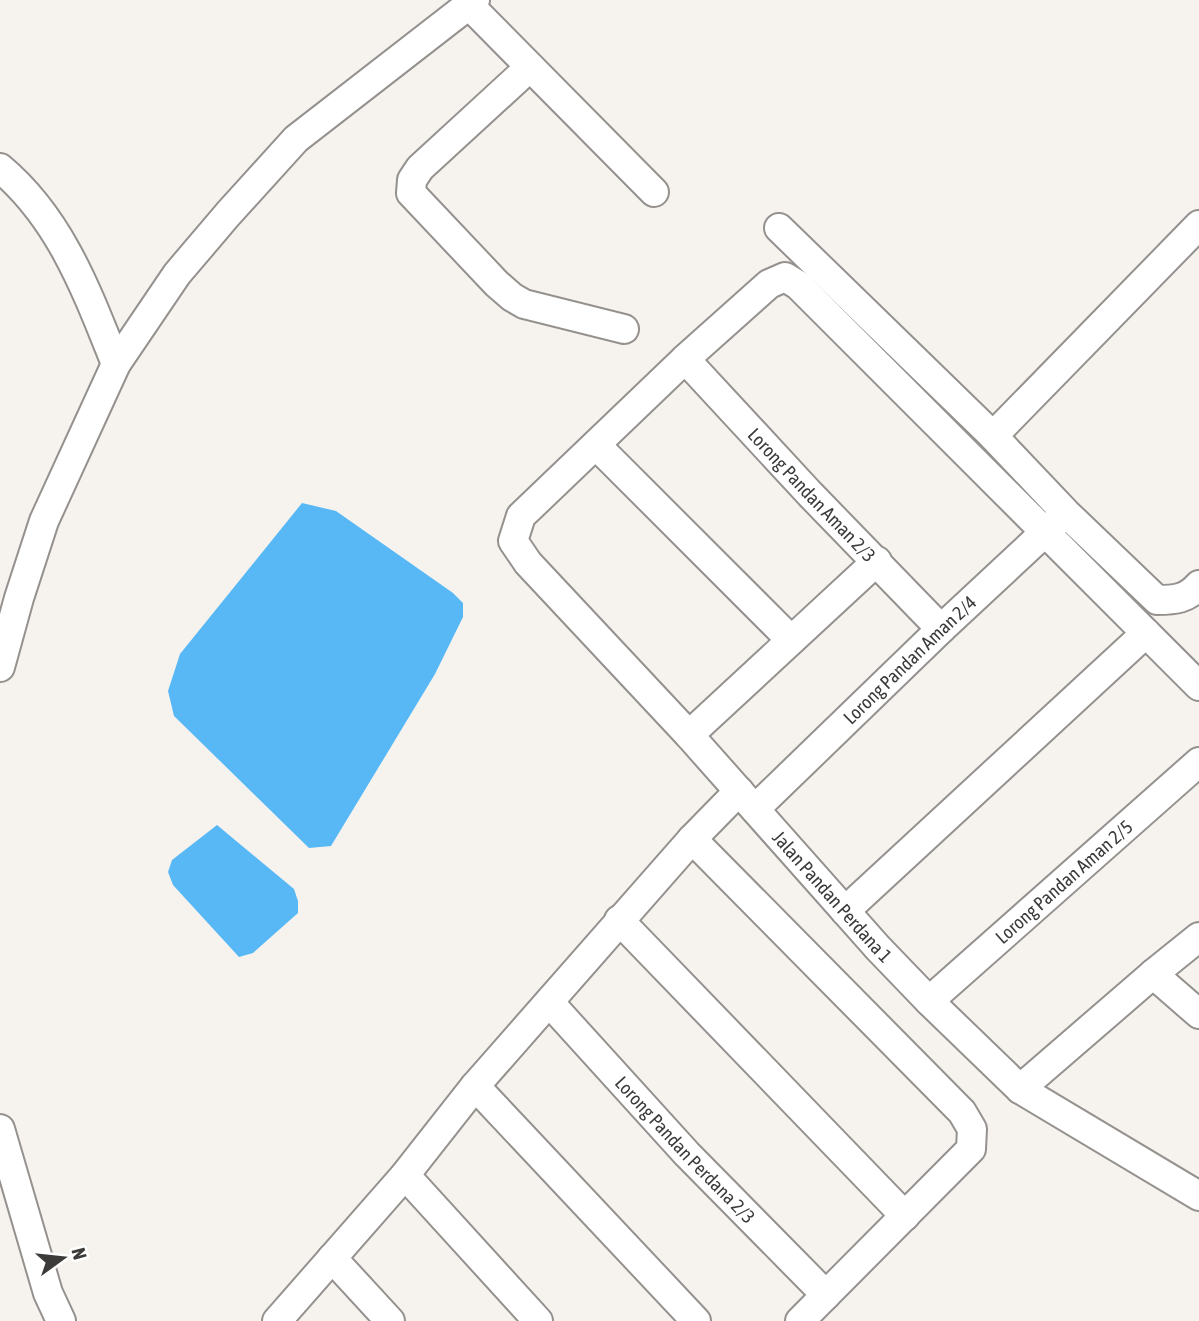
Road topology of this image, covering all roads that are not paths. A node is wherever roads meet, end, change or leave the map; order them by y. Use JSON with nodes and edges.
{"nodes":[{"id":1,"x":472,"y":3,"type":"edge"},
{"id":2,"x":530,"y":67,"type":"junction"},
{"id":3,"x":0,"y":168,"type":"edge"},
{"id":4,"x":654,"y":192,"type":"dead end"},
{"id":5,"x":1199,"y":225,"type":"edge"},
{"id":6,"x":779,"y":228,"type":"dead end"},
{"id":7,"x":624,"y":329,"type":"dead end"},
{"id":8,"x":685,"y":359,"type":"junction"},
{"id":9,"x":116,"y":364,"type":"junction"},
{"id":10,"x":993,"y":436,"type":"junction"},
{"id":11,"x":596,"y":445,"type":"junction"},
{"id":12,"x":1066,"y":513,"type":"junction"},
{"id":13,"x":1044,"y":533,"type":"junction"},
{"id":14,"x":877,"y":561,"type":"junction"},
{"id":15,"x":1199,"y":585,"type":"edge"},
{"id":16,"x":941,"y":629,"type":"junction"},
{"id":17,"x":1146,"y":633,"type":"junction"},
{"id":18,"x":790,"y":640,"type":"junction"},
{"id":19,"x":0,"y":667,"type":"edge"},
{"id":20,"x":1199,"y":686,"type":"edge"},
{"id":21,"x":689,"y":735,"type":"junction"},
{"id":22,"x":1199,"y":762,"type":"edge"},
{"id":23,"x":747,"y":800,"type":"junction"},
{"id":24,"x":692,"y":839,"type":"junction"},
{"id":25,"x":845,"y":911,"type":"junction"},
{"id":26,"x":619,"y":920,"type":"junction"},
{"id":27,"x":1199,"y":937,"type":"edge"},
{"id":28,"x":1153,"y":974,"type":"junction"},
{"id":29,"x":549,"y":1002,"type":"junction"},
{"id":30,"x":929,"y":1002,"type":"junction"},
{"id":31,"x":1199,"y":1014,"type":"edge"},
{"id":32,"x":474,"y":1086,"type":"junction"},
{"id":33,"x":1020,"y":1088,"type":"junction"},
{"id":34,"x":0,"y":1129,"type":"edge"},
{"id":35,"x":405,"y":1175,"type":"junction"},
{"id":36,"x":1199,"y":1196,"type":"edge"},
{"id":37,"x":905,"y":1216,"type":"junction"},
{"id":38,"x":332,"y":1258,"type":"junction"},
{"id":39,"x":826,"y":1295,"type":"junction"},
{"id":40,"x":61,"y":1321,"type":"edge"},
{"id":41,"x":278,"y":1321,"type":"edge"},
{"id":42,"x":390,"y":1321,"type":"edge"},
{"id":43,"x":538,"y":1321,"type":"edge"},
{"id":44,"x":696,"y":1321,"type":"edge"},
{"id":45,"x":800,"y":1321,"type":"edge"}],
"edges":[{"from":1,"to":2,"type":"street"},
{"from":1,"to":9,"type":"street"},
{"from":2,"to":4,"type":"street"},
{"from":2,"to":7,"type":"street"},
{"from":3,"to":9,"type":"street"},
{"from":5,"to":10,"type":"street"},
{"from":6,"to":10,"type":"street"},
{"from":8,"to":11,"type":"street"},
{"from":8,"to":13,"type":"street"},
{"from":8,"to":14,"type":"street","name":"Lorong Pandan Aman 2/3"},
{"from":9,"to":19,"type":"street"},
{"from":10,"to":12,"type":"street"},
{"from":11,"to":18,"type":"street"},
{"from":11,"to":21,"type":"street","name":"Jalan Pandan Perdana 1"},
{"from":12,"to":13,"type":"street","name":"Lorong Pandan Aman 2/4"},
{"from":12,"to":15,"type":"street"},
{"from":13,"to":16,"type":"street","name":"Lorong Pandan Aman 2/4"},
{"from":13,"to":17,"type":"street"},
{"from":14,"to":16,"type":"street","name":"Lorong Pandan Aman 2/3"},
{"from":14,"to":18,"type":"street"},
{"from":16,"to":23,"type":"street","name":"Lorong Pandan Aman 2/4"},
{"from":17,"to":20,"type":"street"},
{"from":17,"to":25,"type":"street"},
{"from":18,"to":21,"type":"street"},
{"from":21,"to":23,"type":"street","name":"Jalan Pandan Perdana 1"},
{"from":22,"to":30,"type":"street","name":"Lorong Pandan Aman 2/5"},
{"from":23,"to":24,"type":"street","name":"Lorong Pandan Aman 2/4"},
{"from":23,"to":25,"type":"street","name":"Jalan Pandan Perdana 1"},
{"from":24,"to":26,"type":"street","name":"Lorong Pandan Aman 2/4"},
{"from":24,"to":37,"type":"street"},
{"from":25,"to":30,"type":"street","name":"Jalan Pandan Perdana 1"},
{"from":26,"to":29,"type":"street","name":"Lorong Pandan Aman 2/4"},
{"from":26,"to":37,"type":"street"},
{"from":27,"to":28,"type":"street"},
{"from":28,"to":31,"type":"street"},
{"from":28,"to":33,"type":"street"},
{"from":29,"to":32,"type":"street","name":"Lorong Pandan Aman 2/4"},
{"from":29,"to":39,"type":"street","name":"Lorong Pandan Perdana 2/3"},
{"from":30,"to":33,"type":"street","name":"Jalan Pandan Perdana 1"},
{"from":32,"to":35,"type":"street","name":"Lorong Pandan Aman 2/4"},
{"from":32,"to":44,"type":"street"},
{"from":33,"to":36,"type":"street","name":"Jalan Pandan Perdana 1"},
{"from":34,"to":40,"type":"street"},
{"from":35,"to":38,"type":"street","name":"Lorong Pandan Aman 2/4"},
{"from":35,"to":43,"type":"street"},
{"from":37,"to":39,"type":"street"},
{"from":38,"to":41,"type":"street","name":"Lorong Pandan Aman 2/4"},
{"from":38,"to":42,"type":"street"},
{"from":39,"to":45,"type":"street"}]}
